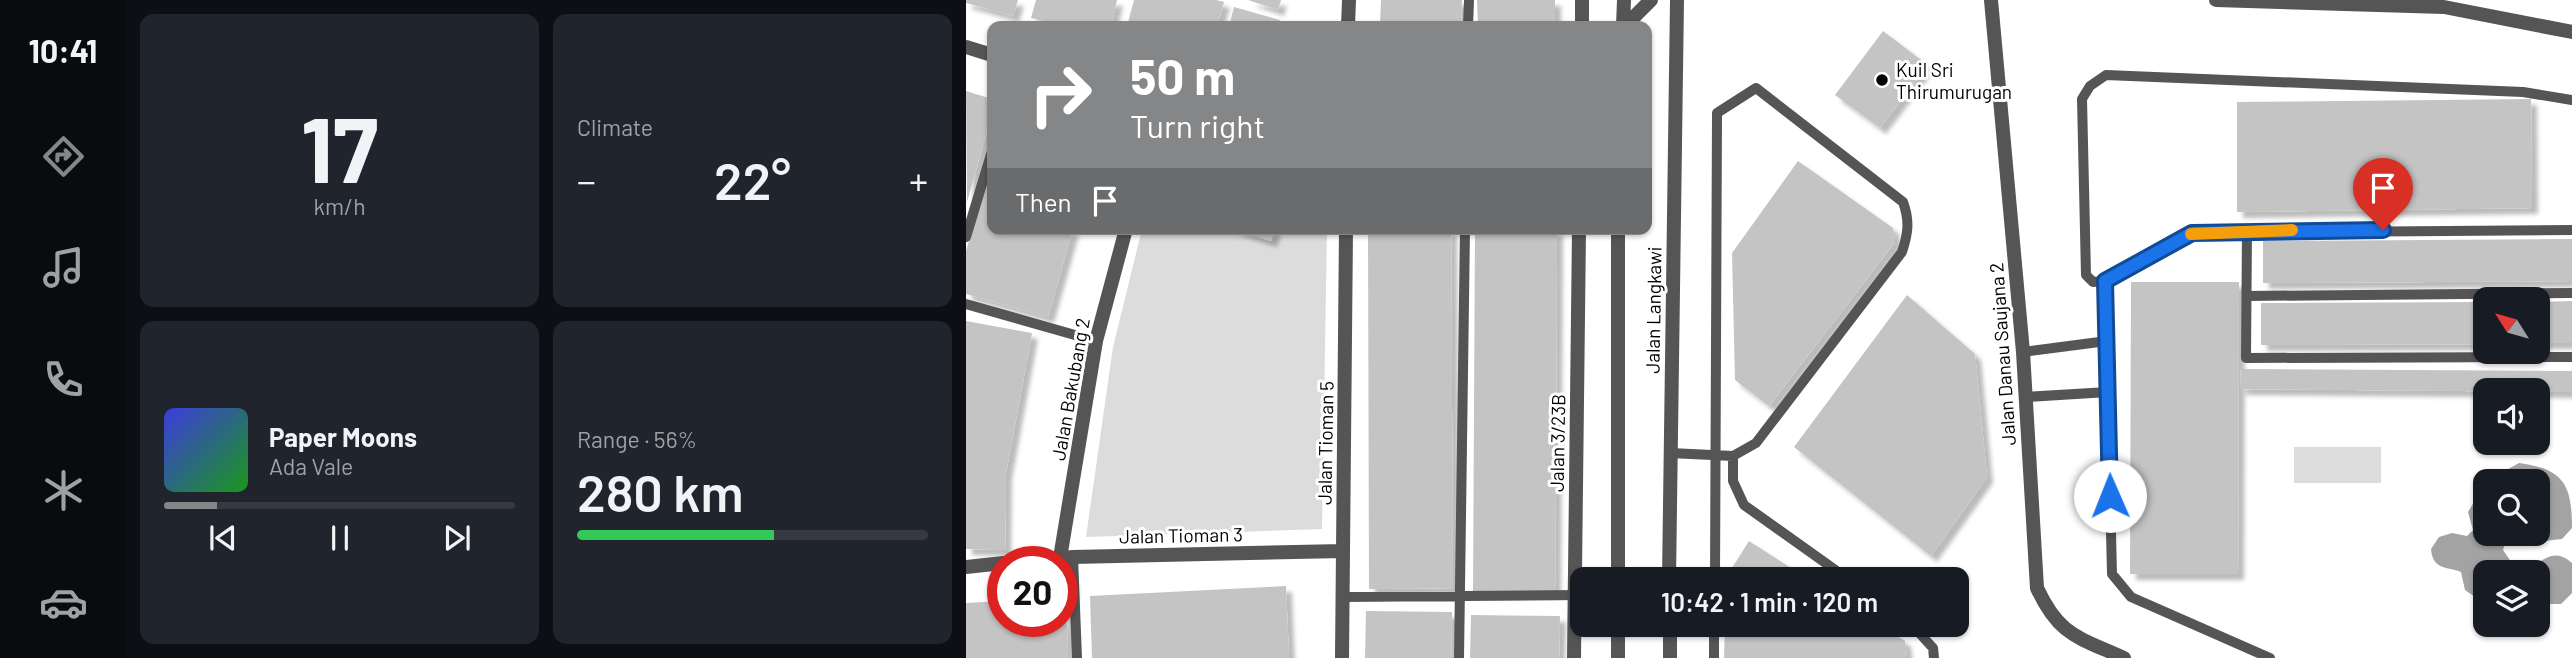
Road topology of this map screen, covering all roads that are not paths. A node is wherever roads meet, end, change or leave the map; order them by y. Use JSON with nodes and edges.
{"nodes":[{"id":1,"x":1349,"y":0,"type":"edge"},
{"id":2,"x":1469,"y":0,"type":"edge"},
{"id":3,"x":1582,"y":0,"type":"edge"},
{"id":4,"x":1624,"y":0,"type":"edge"},
{"id":5,"x":1651,"y":0,"type":"edge"},
{"id":6,"x":1677,"y":0,"type":"edge"},
{"id":7,"x":1991,"y":0,"type":"edge"},
{"id":8,"x":2216,"y":0,"type":"edge"},
{"id":9,"x":2443,"y":4,"type":"edge"},
{"id":10,"x":1348,"y":21,"type":"edge"},
{"id":11,"x":1468,"y":21,"type":"edge"},
{"id":12,"x":1582,"y":21,"type":"edge"},
{"id":13,"x":1624,"y":21,"type":"edge"},
{"id":14,"x":1629,"y":21,"type":"edge"},
{"id":15,"x":2572,"y":32,"type":"edge"},
{"id":16,"x":966,"y":47,"type":"edge"},
{"id":17,"x":987,"y":53,"type":"edge"},
{"id":18,"x":2572,"y":100,"type":"edge"},
{"id":19,"x":987,"y":168,"type":"edge"},
{"id":20,"x":2247,"y":230,"type":"junction"},
{"id":21,"x":2572,"y":230,"type":"edge"},
{"id":22,"x":1124,"y":235,"type":"edge"},
{"id":23,"x":1346,"y":235,"type":"edge"},
{"id":24,"x":1465,"y":235,"type":"edge"},
{"id":25,"x":1579,"y":235,"type":"edge"},
{"id":26,"x":1618,"y":235,"type":"edge"},
{"id":27,"x":966,"y":237,"type":"edge"},
{"id":28,"x":2105,"y":281,"type":"junction"},
{"id":29,"x":2572,"y":293,"type":"edge"},
{"id":30,"x":2247,"y":296,"type":"junction"},
{"id":31,"x":966,"y":304,"type":"edge"},
{"id":32,"x":1096,"y":341,"type":"junction"},
{"id":33,"x":2107,"y":341,"type":"junction"},
{"id":34,"x":2023,"y":352,"type":"junction"},
{"id":35,"x":2572,"y":357,"type":"edge"},
{"id":36,"x":2108,"y":392,"type":"junction"},
{"id":37,"x":2026,"y":397,"type":"junction"},
{"id":38,"x":1670,"y":453,"type":"junction"},
{"id":39,"x":1715,"y":455,"type":"junction"},
{"id":40,"x":1734,"y":456,"type":"junction"},
{"id":41,"x":1068,"y":546,"type":"edge"},
{"id":42,"x":1343,"y":551,"type":"junction"},
{"id":43,"x":1078,"y":558,"type":"edge"},
{"id":44,"x":987,"y":565,"type":"edge"},
{"id":45,"x":966,"y":567,"type":"edge"},
{"id":46,"x":1578,"y":567,"type":"edge"},
{"id":47,"x":1618,"y":567,"type":"edge"},
{"id":48,"x":1669,"y":567,"type":"edge"},
{"id":49,"x":1714,"y":567,"type":"edge"},
{"id":50,"x":1831,"y":567,"type":"edge"},
{"id":51,"x":1570,"y":595,"type":"edge"},
{"id":52,"x":1460,"y":596,"type":"junction"},
{"id":53,"x":1342,"y":597,"type":"junction"},
{"id":54,"x":1075,"y":637,"type":"edge"},
{"id":55,"x":1575,"y":637,"type":"edge"},
{"id":56,"x":1618,"y":637,"type":"edge"},
{"id":57,"x":1670,"y":637,"type":"edge"},
{"id":58,"x":1714,"y":637,"type":"edge"},
{"id":59,"x":1923,"y":637,"type":"edge"},
{"id":60,"x":1077,"y":658,"type":"edge"},
{"id":61,"x":1342,"y":658,"type":"edge"},
{"id":62,"x":1459,"y":658,"type":"edge"},
{"id":63,"x":1574,"y":658,"type":"edge"},
{"id":64,"x":1618,"y":658,"type":"edge"},
{"id":65,"x":1670,"y":658,"type":"edge"},
{"id":66,"x":1714,"y":658,"type":"edge"},
{"id":67,"x":1934,"y":658,"type":"edge"},
{"id":68,"x":2124,"y":658,"type":"edge"},
{"id":69,"x":2270,"y":658,"type":"edge"}],
"edges":[{"from":1,"to":10,"type":"street"},
{"from":2,"to":11,"type":"lane"},
{"from":3,"to":12,"type":"street"},
{"from":4,"to":13,"type":"street"},
{"from":5,"to":14,"type":"street"},
{"from":6,"to":38,"type":"street","name":"Jalan Langkawi"},
{"from":7,"to":34,"type":"street","name":"Jalan Danau Saujana 2"},
{"from":8,"to":9,"type":"street"},
{"from":9,"to":15,"type":"street"},
{"from":16,"to":17,"type":"street"},
{"from":18,"to":28,"type":"lane"},
{"from":19,"to":27,"type":"lane"},
{"from":20,"to":21,"type":"lane"},
{"from":20,"to":28,"type":"lane"},
{"from":20,"to":30,"type":"lane"},
{"from":22,"to":32,"type":"street","name":"Jalan Bakubang 2"},
{"from":23,"to":42,"type":"street","name":"Jalan Tioman 5"},
{"from":24,"to":52,"type":"lane"},
{"from":25,"to":46,"type":"street","name":"Jalan 3/23B"},
{"from":26,"to":47,"type":"street","name":"Jalan Langkawi"},
{"from":28,"to":33,"type":"lane"},
{"from":29,"to":30,"type":"lane"},
{"from":30,"to":35,"type":"lane"},
{"from":31,"to":32,"type":"lane"},
{"from":32,"to":41,"type":"street","name":"Jalan Bakubang 2"},
{"from":33,"to":34,"type":"lane"},
{"from":33,"to":36,"type":"lane"},
{"from":34,"to":37,"type":"street","name":"Jalan Danau Saujana 2"},
{"from":36,"to":37,"type":"lane"},
{"from":36,"to":69,"type":"lane"},
{"from":37,"to":68,"type":"street","name":"Jalan Danau Saujana 2"},
{"from":38,"to":39,"type":"lane"},
{"from":38,"to":48,"type":"street","name":"Jalan Langkawi"},
{"from":39,"to":40,"type":"lane"},
{"from":39,"to":40,"type":"lane"},
{"from":39,"to":49,"type":"lane"},
{"from":40,"to":50,"type":"lane"},
{"from":42,"to":43,"type":"street","name":"Jalan Tioman 3"},
{"from":42,"to":53,"type":"street","name":"Jalan Tioman 5"},
{"from":44,"to":45,"type":"street"},
{"from":51,"to":52,"type":"lane"},
{"from":52,"to":53,"type":"lane"},
{"from":52,"to":62,"type":"lane"},
{"from":53,"to":61,"type":"street","name":"Jalan Tioman 5"},
{"from":54,"to":60,"type":"lane"},
{"from":55,"to":63,"type":"street","name":"Jalan 3/23B"},
{"from":56,"to":64,"type":"street"},
{"from":57,"to":65,"type":"street"},
{"from":58,"to":66,"type":"lane"},
{"from":59,"to":67,"type":"lane"}]}
